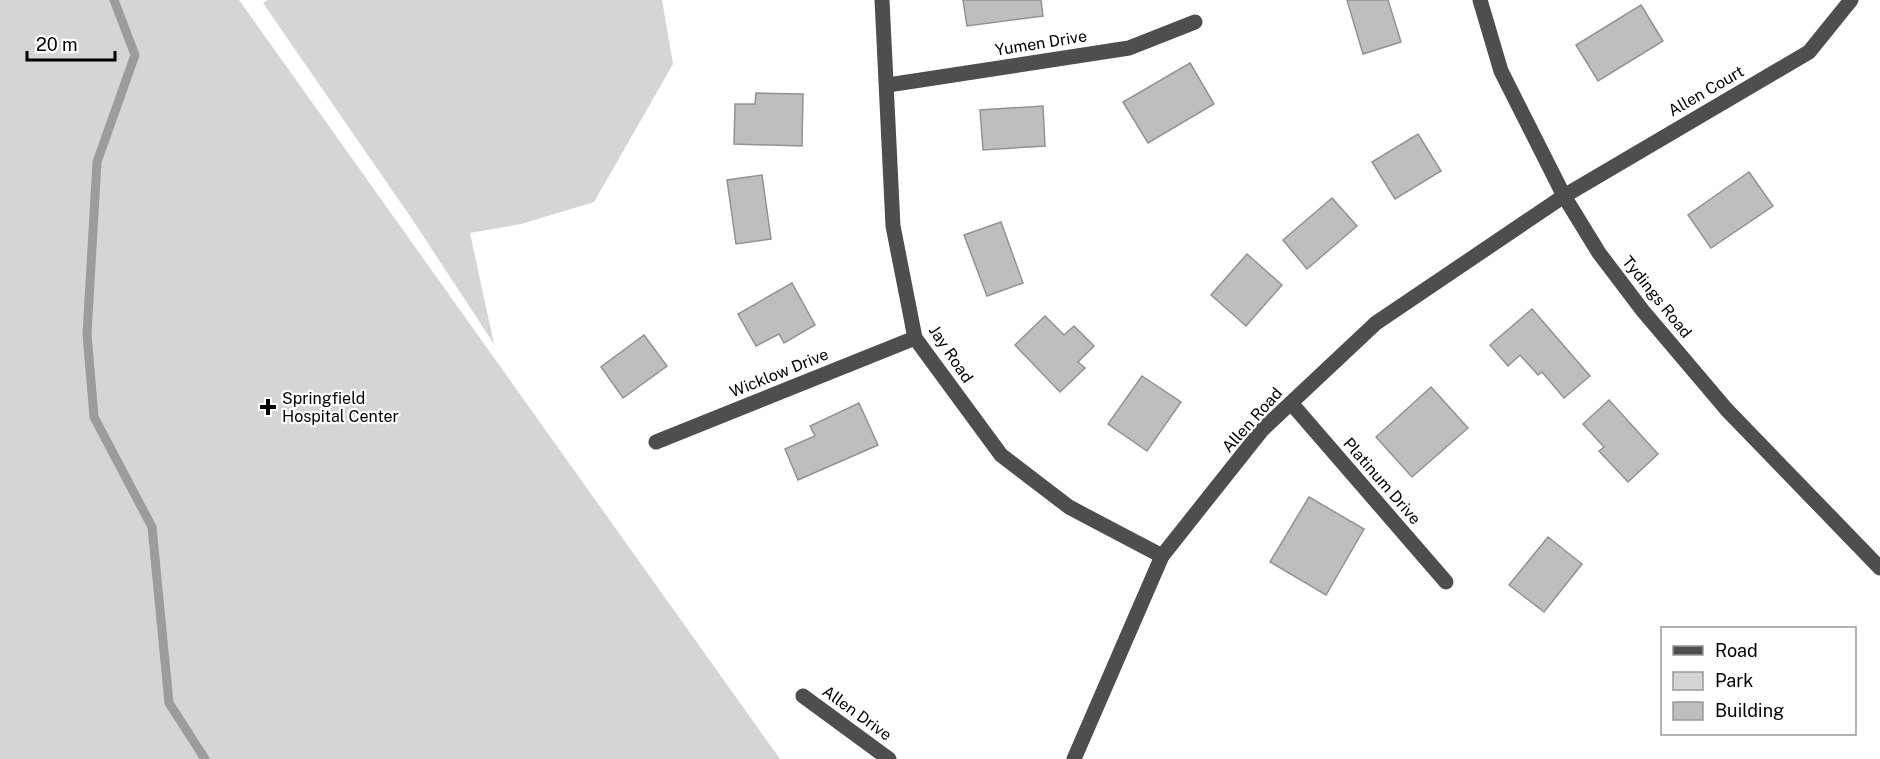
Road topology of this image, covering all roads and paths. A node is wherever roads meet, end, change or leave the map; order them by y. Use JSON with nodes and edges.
{"nodes":[{"id":1,"x":882,"y":0,"type":"edge"},
{"id":2,"x":1480,"y":0,"type":"edge"},
{"id":3,"x":1851,"y":0,"type":"edge"},
{"id":4,"x":1195,"y":22,"type":"dead end"},
{"id":5,"x":888,"y":85,"type":"junction"},
{"id":6,"x":1564,"y":196,"type":"junction"},
{"id":7,"x":915,"y":338,"type":"junction"},
{"id":8,"x":1291,"y":403,"type":"junction"},
{"id":9,"x":656,"y":442,"type":"dead end"},
{"id":10,"x":1162,"y":556,"type":"junction"},
{"id":11,"x":1880,"y":568,"type":"edge"},
{"id":12,"x":1446,"y":582,"type":"dead end"},
{"id":13,"x":803,"y":696,"type":"dead end"},
{"id":14,"x":889,"y":759,"type":"edge"},
{"id":15,"x":1074,"y":759,"type":"edge"}],
"edges":[{"from":1,"to":5,"type":"street","name":"Jay Road"},
{"from":2,"to":6,"type":"street","name":"Tydings Road"},
{"from":3,"to":6,"type":"street","name":"Allen Court"},
{"from":4,"to":5,"type":"street","name":"Yumen Drive"},
{"from":5,"to":7,"type":"street","name":"Jay Road"},
{"from":6,"to":8,"type":"street","name":"Allen Road"},
{"from":6,"to":11,"type":"street","name":"Tydings Road"},
{"from":7,"to":9,"type":"street","name":"Wicklow Drive"},
{"from":7,"to":10,"type":"street","name":"Jay Road"},
{"from":8,"to":10,"type":"street","name":"Allen Road"},
{"from":8,"to":12,"type":"street","name":"Platinum Drive"},
{"from":10,"to":15,"type":"street","name":"Allen Road"},
{"from":13,"to":14,"type":"street","name":"Allen Drive"}]}
